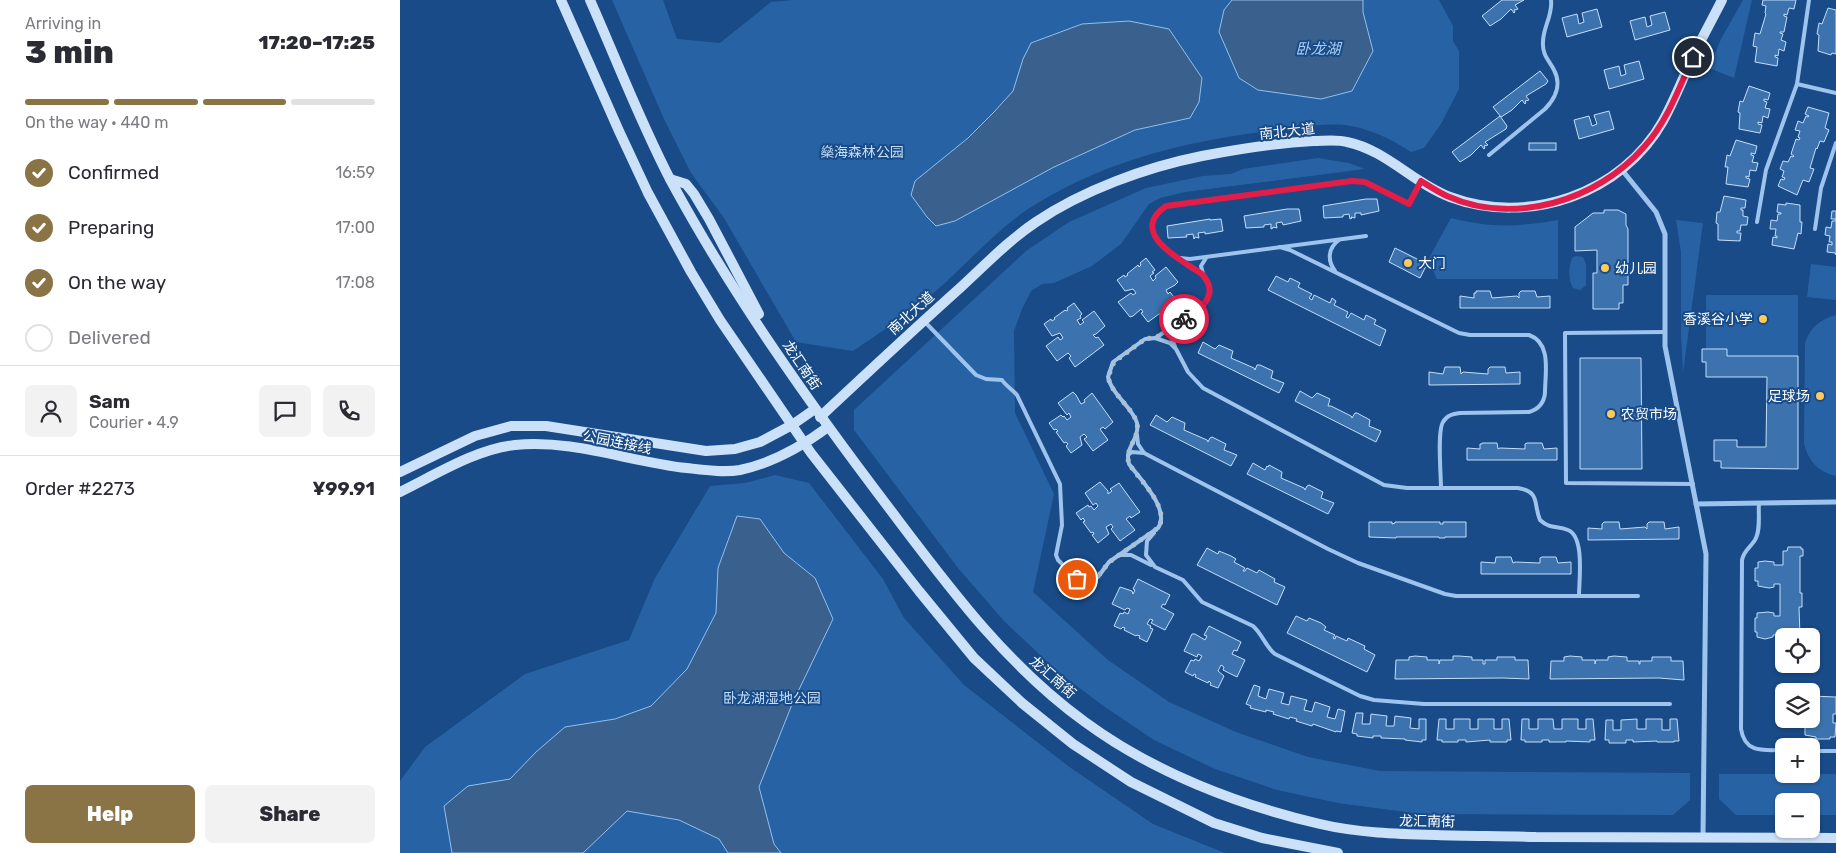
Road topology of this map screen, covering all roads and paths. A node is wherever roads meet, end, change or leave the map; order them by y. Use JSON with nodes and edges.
{"nodes":[{"id":1,"x":561,"y":0,"type":"edge"},
{"id":2,"x":590,"y":0,"type":"edge"},
{"id":3,"x":1552,"y":0,"type":"edge"},
{"id":4,"x":1722,"y":0,"type":"edge"},
{"id":5,"x":1809,"y":0,"type":"edge"},
{"id":6,"x":1797,"y":84,"type":"junction"},
{"id":7,"x":1836,"y":93,"type":"edge"},
{"id":8,"x":1836,"y":143,"type":"edge"},
{"id":9,"x":1489,"y":155,"type":"dead end"},
{"id":10,"x":1622,"y":170,"type":"junction"},
{"id":11,"x":670,"y":179,"type":"junction"},
{"id":12,"x":1421,"y":181,"type":"junction"},
{"id":13,"x":1757,"y":222,"type":"dead end"},
{"id":14,"x":1815,"y":229,"type":"dead end"},
{"id":15,"x":1366,"y":236,"type":"dead end"},
{"id":16,"x":1341,"y":239,"type":"junction"},
{"id":17,"x":1280,"y":247,"type":"junction"},
{"id":18,"x":1209,"y":257,"type":"junction"},
{"id":19,"x":1178,"y":258,"type":"junction"},
{"id":20,"x":1336,"y":272,"type":"junction"},
{"id":21,"x":1202,"y":274,"type":"junction"},
{"id":22,"x":924,"y":320,"type":"junction"},
{"id":23,"x":1176,"y":325,"type":"junction"},
{"id":24,"x":1665,"y":332,"type":"junction"},
{"id":25,"x":1155,"y":338,"type":"junction"},
{"id":26,"x":1176,"y":349,"type":"junction"},
{"id":27,"x":780,"y":358,"type":"junction"},
{"id":28,"x":817,"y":413,"type":"junction"},
{"id":29,"x":792,"y":425,"type":"junction"},
{"id":30,"x":828,"y":427,"type":"junction"},
{"id":31,"x":1137,"y":434,"type":"junction"},
{"id":32,"x":805,"y":444,"type":"junction"},
{"id":33,"x":1144,"y":453,"type":"junction"},
{"id":34,"x":1127,"y":456,"type":"junction"},
{"id":35,"x":400,"y":472,"type":"edge"},
{"id":36,"x":1693,"y":484,"type":"junction"},
{"id":37,"x":1441,"y":488,"type":"junction"},
{"id":38,"x":400,"y":492,"type":"edge"},
{"id":39,"x":1836,"y":502,"type":"edge"},
{"id":40,"x":1759,"y":503,"type":"junction"},
{"id":41,"x":1696,"y":504,"type":"junction"},
{"id":42,"x":1158,"y":528,"type":"junction"},
{"id":43,"x":1116,"y":556,"type":"junction"},
{"id":44,"x":1155,"y":567,"type":"junction"},
{"id":45,"x":1579,"y":596,"type":"junction"},
{"id":46,"x":1638,"y":596,"type":"dead end"},
{"id":47,"x":1670,"y":704,"type":"dead end"},
{"id":48,"x":1775,"y":750,"type":"edge"},
{"id":49,"x":1820,"y":750,"type":"edge"},
{"id":50,"x":1836,"y":751,"type":"edge"},
{"id":51,"x":1703,"y":837,"type":"junction"},
{"id":52,"x":1836,"y":838,"type":"edge"},
{"id":53,"x":1338,"y":853,"type":"edge"}],
"edges":[{"from":1,"to":29,"type":"main road"},
{"from":2,"to":11,"type":"main road","name":"龙汇南街"},
{"from":3,"to":9,"type":"lane"},
{"from":4,"to":10,"type":"main road","name":"南北大道"},
{"from":5,"to":6,"type":"lane"},
{"from":6,"to":7,"type":"lane"},
{"from":6,"to":13,"type":"lane"},
{"from":8,"to":14,"type":"lane"},
{"from":10,"to":12,"type":"main road","name":"南北大道"},
{"from":10,"to":24,"type":"street"},
{"from":11,"to":27,"type":"main road","name":"龙汇南街"},
{"from":11,"to":27,"type":"main road"},
{"from":12,"to":19,"type":"lane"},
{"from":12,"to":22,"type":"main road","name":"南北大道"},
{"from":15,"to":16,"type":"lane"},
{"from":16,"to":17,"type":"lane"},
{"from":16,"to":20,"type":"lane"},
{"from":17,"to":18,"type":"lane"},
{"from":17,"to":20,"type":"lane"},
{"from":18,"to":19,"type":"lane"},
{"from":18,"to":21,"type":"lane"},
{"from":19,"to":21,"type":"lane"},
{"from":20,"to":37,"type":"lane"},
{"from":21,"to":23,"type":"lane"},
{"from":22,"to":28,"type":"main road","name":"南北大道"},
{"from":22,"to":43,"type":"lane"},
{"from":23,"to":25,"type":"lane"},
{"from":23,"to":26,"type":"lane"},
{"from":24,"to":36,"type":"street"},
{"from":24,"to":36,"type":"lane"},
{"from":25,"to":26,"type":"lane"},
{"from":25,"to":31,"type":"lane"},
{"from":26,"to":37,"type":"lane"},
{"from":27,"to":28,"type":"main road","name":"龙汇南街"},
{"from":28,"to":29,"type":"main road","name":"公园连接线"},
{"from":28,"to":30,"type":"main road","name":"龙汇南街"},
{"from":29,"to":32,"type":"main road"},
{"from":29,"to":35,"type":"main road","name":"公园连接线"},
{"from":30,"to":32,"type":"main road","name":"公园连接线"},
{"from":30,"to":51,"type":"main road","name":"龙汇南街"},
{"from":31,"to":33,"type":"lane"},
{"from":31,"to":34,"type":"lane"},
{"from":32,"to":38,"type":"main road","name":"公园连接线"},
{"from":32,"to":53,"type":"main road"},
{"from":33,"to":34,"type":"lane"},
{"from":33,"to":45,"type":"lane"},
{"from":34,"to":42,"type":"lane"},
{"from":36,"to":41,"type":"street"},
{"from":37,"to":45,"type":"lane"},
{"from":39,"to":40,"type":"street"},
{"from":40,"to":41,"type":"street"},
{"from":40,"to":48,"type":"lane"},
{"from":41,"to":51,"type":"street"},
{"from":42,"to":43,"type":"lane"},
{"from":42,"to":44,"type":"lane"},
{"from":43,"to":44,"type":"lane"},
{"from":44,"to":47,"type":"lane"},
{"from":45,"to":46,"type":"lane"},
{"from":49,"to":50,"type":"lane"},
{"from":51,"to":52,"type":"main road","name":"龙汇南街"}]}
